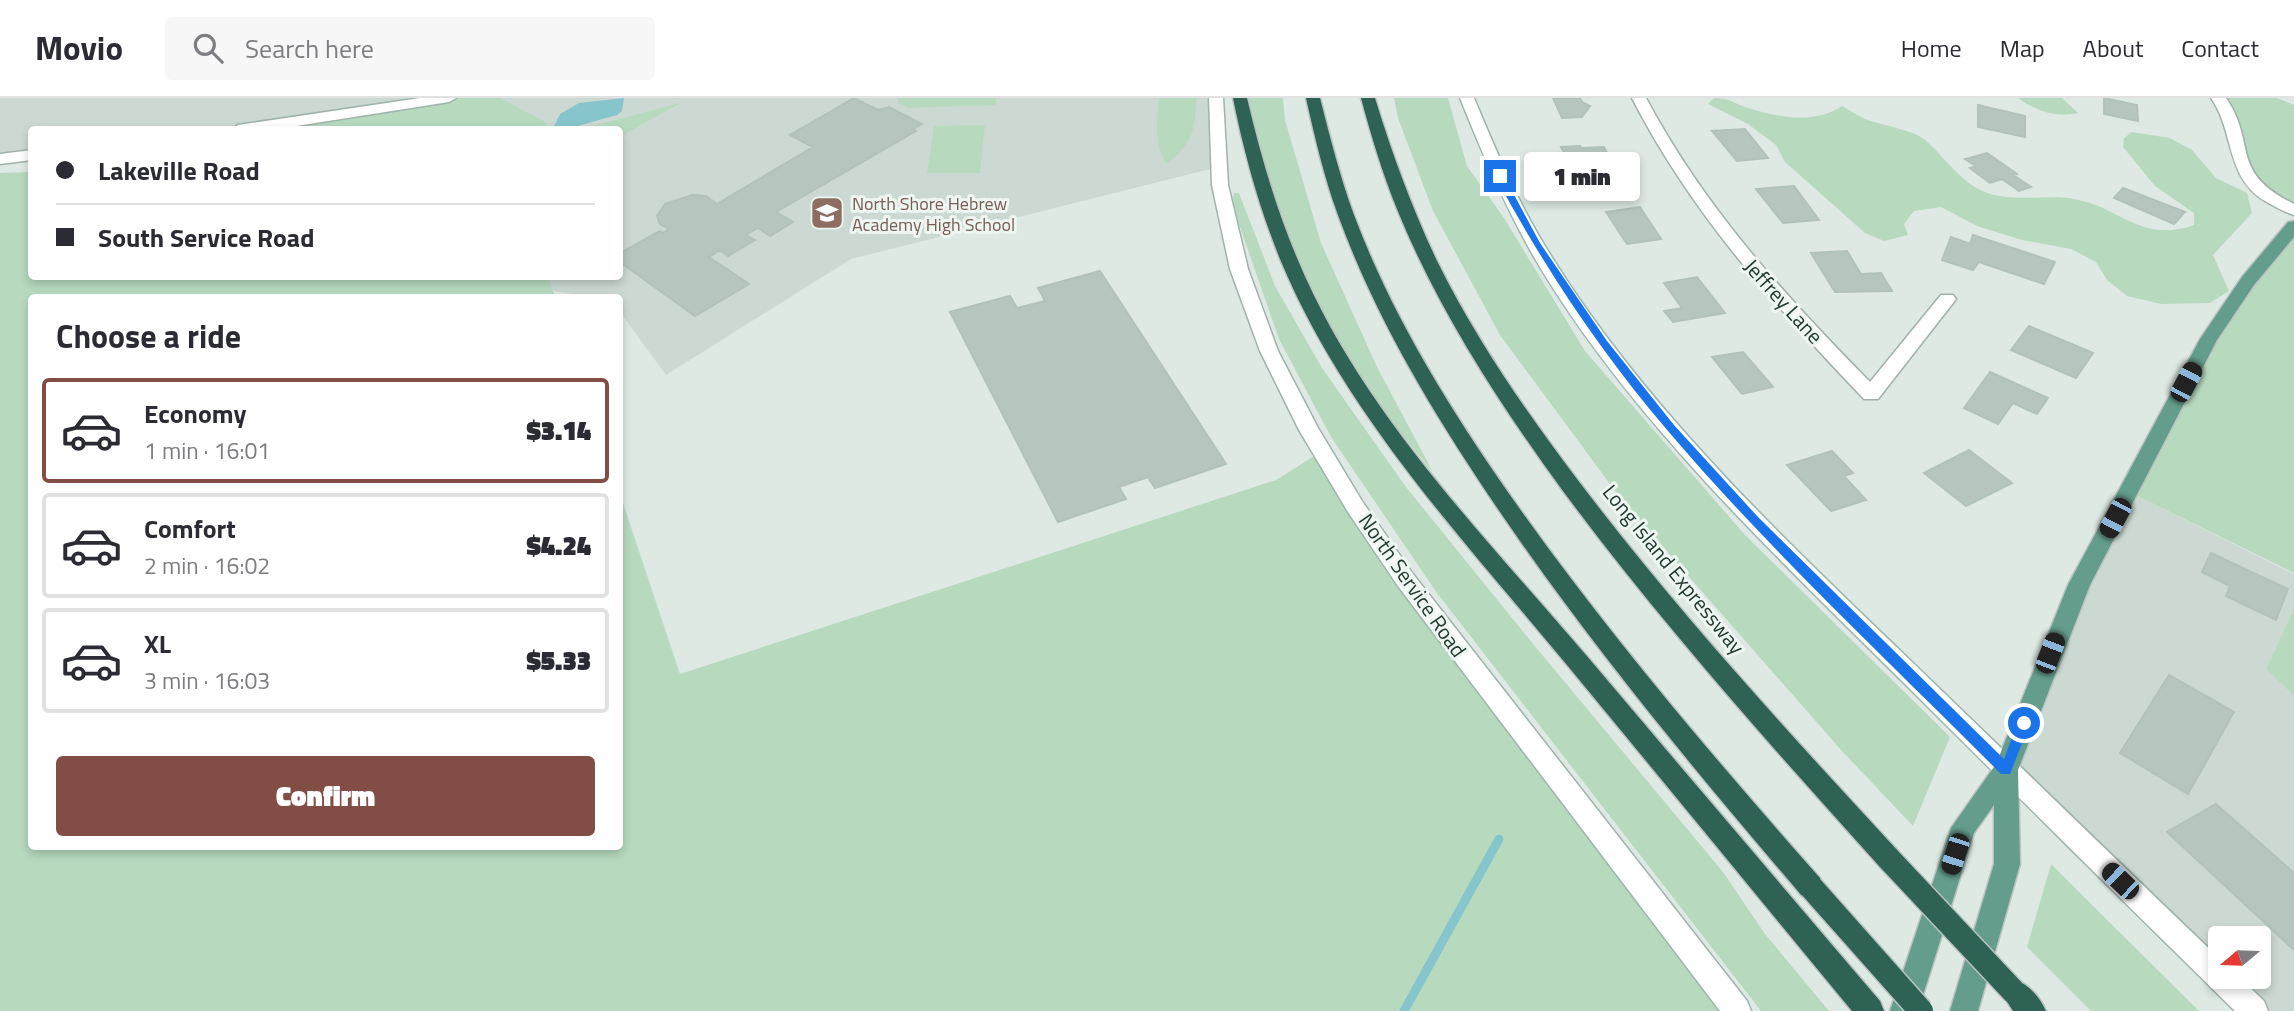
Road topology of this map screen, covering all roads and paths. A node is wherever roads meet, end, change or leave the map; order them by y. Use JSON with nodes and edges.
{"nodes":[{"id":1,"x":449,"y":98,"type":"edge"},
{"id":2,"x":1216,"y":98,"type":"edge"},
{"id":3,"x":1240,"y":98,"type":"edge"},
{"id":4,"x":1313,"y":98,"type":"edge"},
{"id":5,"x":1368,"y":98,"type":"edge"},
{"id":6,"x":1467,"y":98,"type":"edge"},
{"id":7,"x":1639,"y":98,"type":"edge"},
{"id":8,"x":2218,"y":98,"type":"edge"},
{"id":9,"x":264,"y":126,"type":"edge"},
{"id":10,"x":28,"y":156,"type":"edge"},
{"id":11,"x":0,"y":159,"type":"edge"},
{"id":12,"x":2243,"y":170,"type":"junction"},
{"id":13,"x":2294,"y":195,"type":"edge"},
{"id":14,"x":2294,"y":210,"type":"edge"},
{"id":15,"x":2294,"y":226,"type":"edge"},
{"id":16,"x":1947,"y":299,"type":"dead end"},
{"id":17,"x":2006,"y":769,"type":"junction"},
{"id":18,"x":2023,"y":1002,"type":"edge"},
{"id":19,"x":1737,"y":1011,"type":"edge"},
{"id":20,"x":1870,"y":1011,"type":"edge"},
{"id":21,"x":1904,"y":1011,"type":"edge"},
{"id":22,"x":1921,"y":1011,"type":"edge"},
{"id":23,"x":1964,"y":1011,"type":"edge"},
{"id":24,"x":2254,"y":1011,"type":"edge"}],
"edges":[{"from":1,"to":9,"type":"main road"},
{"from":2,"to":19,"type":"main road","name":"North Service Road"},
{"from":3,"to":20,"type":"highway"},
{"from":4,"to":22,"type":"highway","bridge":true},
{"from":5,"to":18,"type":"highway","name":"Long Island Expressway","bridge":true},
{"from":6,"to":17,"type":"main road"},
{"from":7,"to":16,"type":"main road","name":"Jeffrey Lane"},
{"from":8,"to":12,"type":"main road"},
{"from":10,"to":11,"type":"main road"},
{"from":12,"to":13,"type":"main road"},
{"from":12,"to":14,"type":"main road"},
{"from":15,"to":17,"type":"main road"},
{"from":17,"to":21,"type":"main road"},
{"from":17,"to":23,"type":"main road"},
{"from":17,"to":24,"type":"main road"}]}
